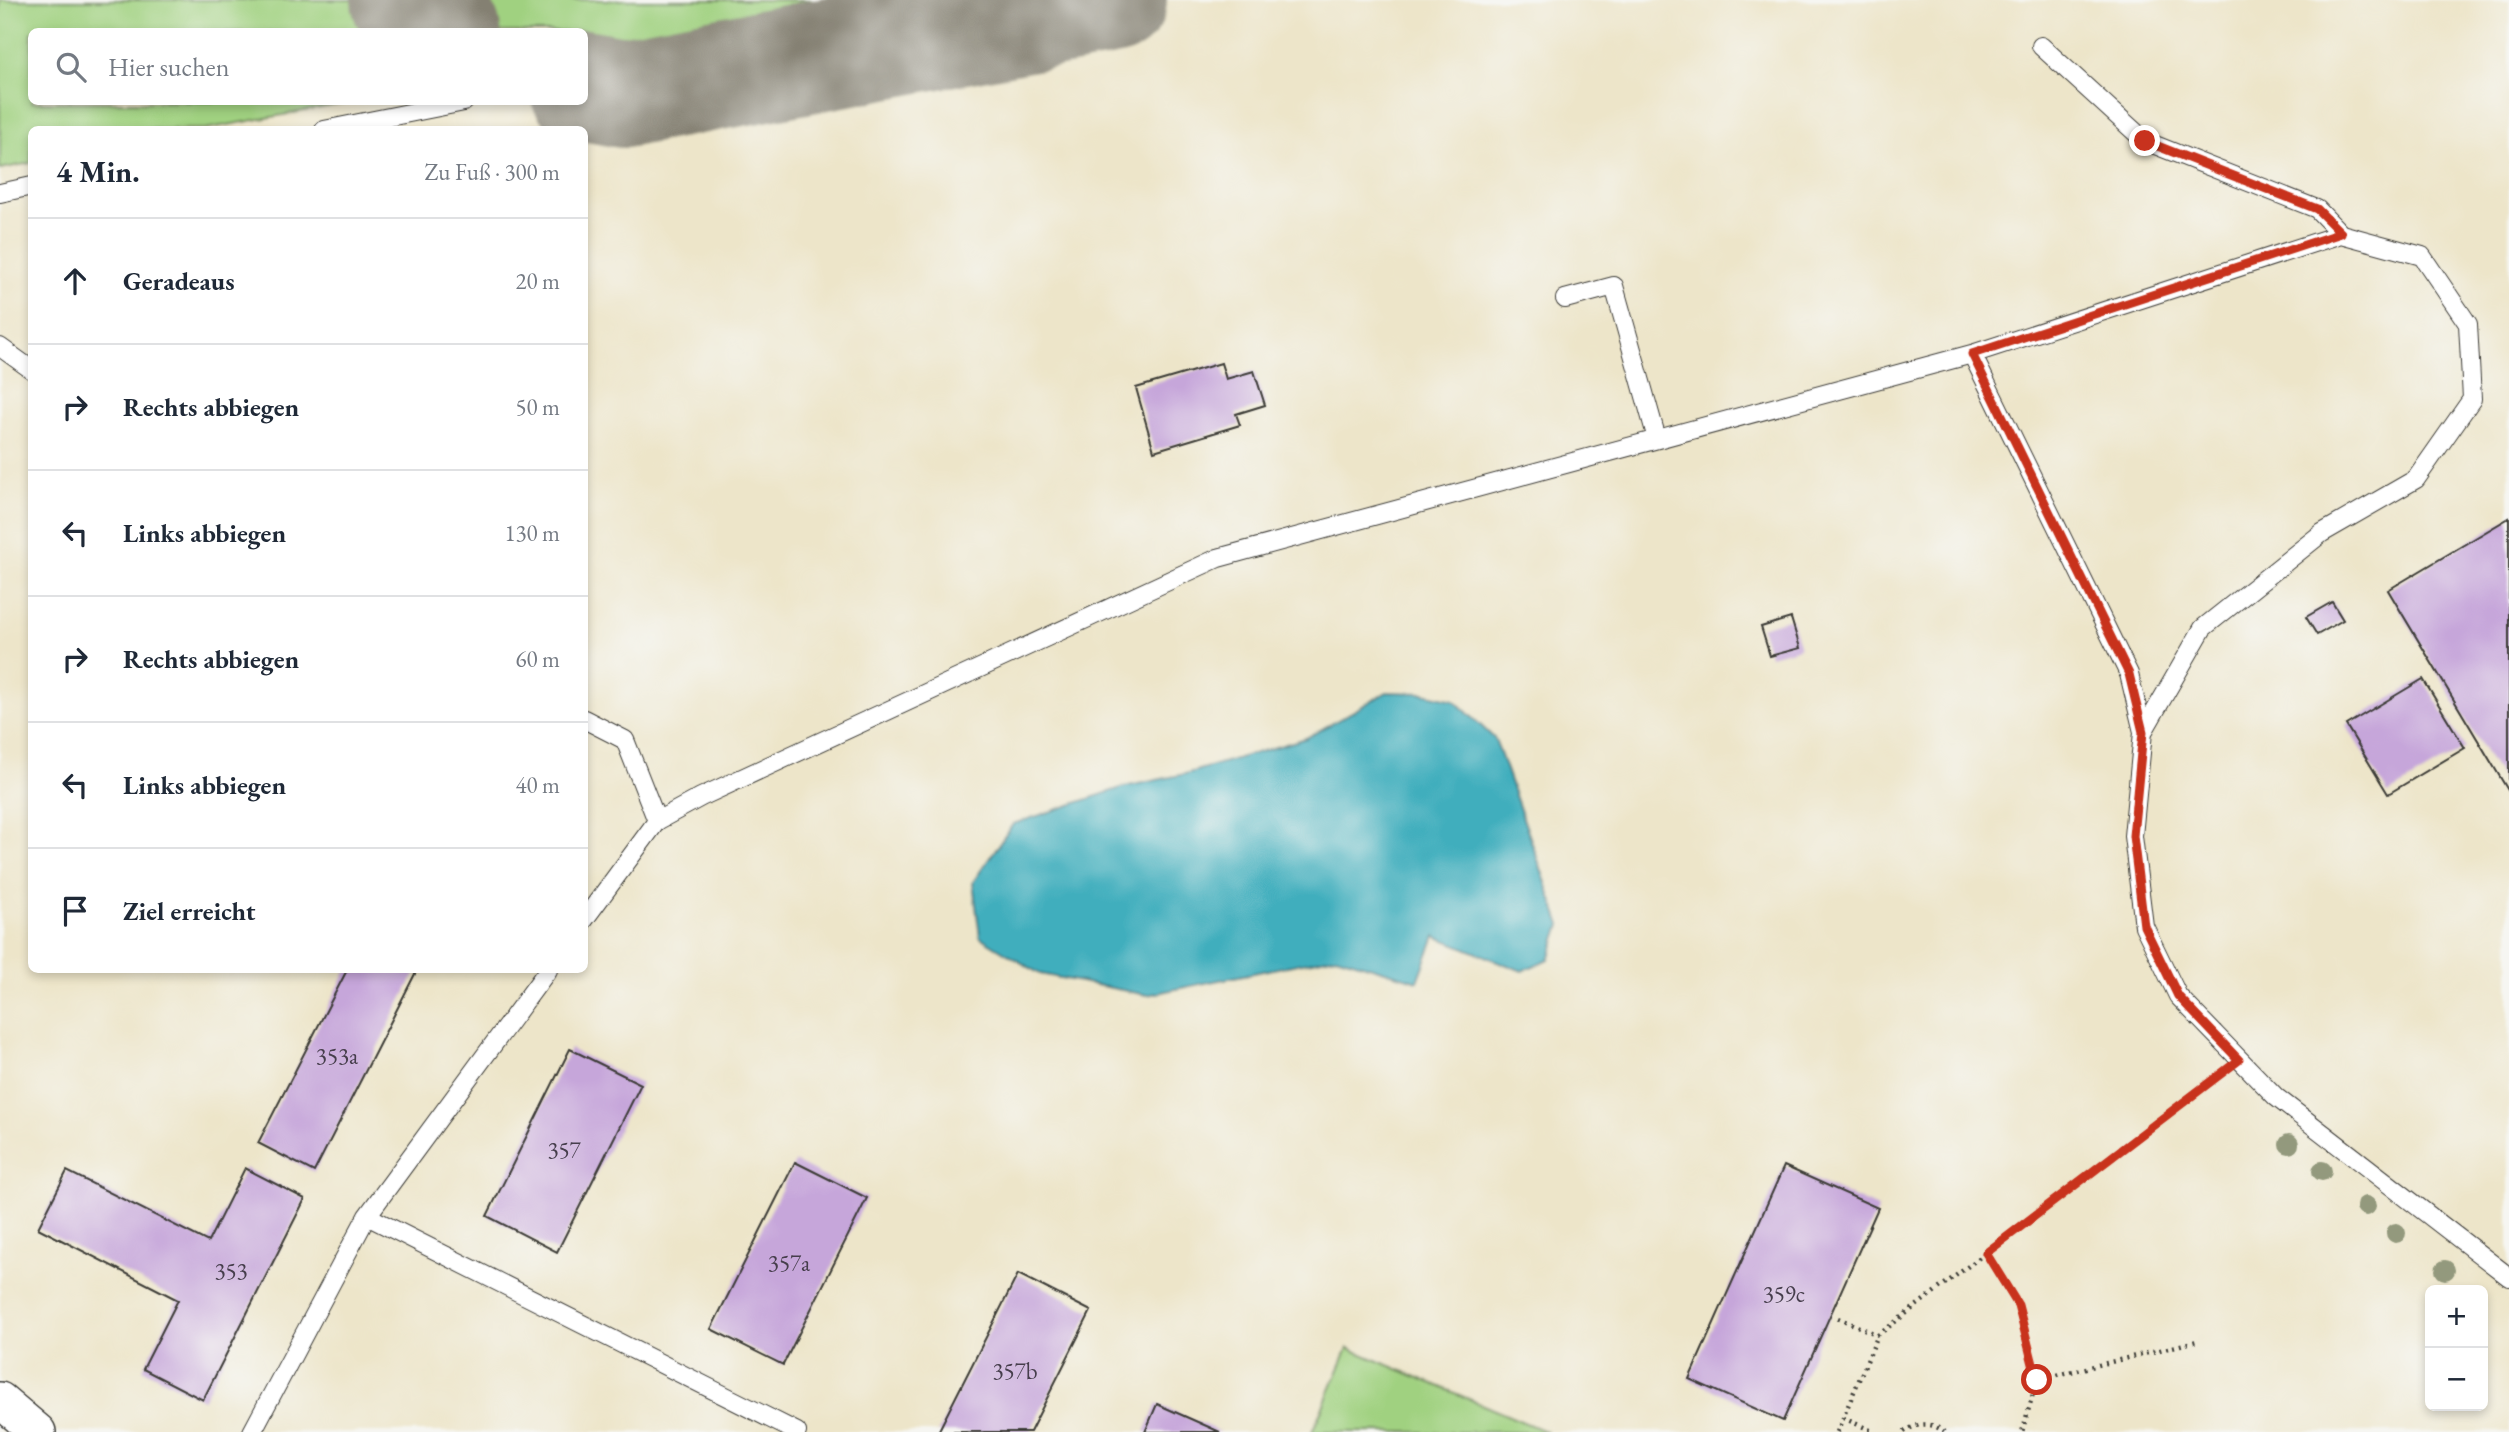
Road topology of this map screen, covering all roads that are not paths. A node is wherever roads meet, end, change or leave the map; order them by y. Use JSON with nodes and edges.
{"nodes":[{"id":1,"x":2041,"y":46,"type":"dead end"},
{"id":2,"x":449,"y":105,"type":"edge"},
{"id":3,"x":344,"y":126,"type":"edge"},
{"id":4,"x":28,"y":187,"type":"edge"},
{"id":5,"x":0,"y":192,"type":"edge"},
{"id":6,"x":2341,"y":233,"type":"junction"},
{"id":7,"x":1565,"y":299,"type":"dead end"},
{"id":8,"x":0,"y":347,"type":"edge"},
{"id":9,"x":1972,"y":354,"type":"junction"},
{"id":10,"x":28,"y":367,"type":"edge"},
{"id":11,"x":1657,"y":439,"type":"junction"},
{"id":12,"x":588,"y":721,"type":"edge"},
{"id":13,"x":2143,"y":732,"type":"junction"},
{"id":14,"x":657,"y":821,"type":"junction"},
{"id":15,"x":588,"y":915,"type":"edge"},
{"id":16,"x":546,"y":973,"type":"edge"},
{"id":17,"x":367,"y":1216,"type":"junction"},
{"id":18,"x":2509,"y":1277,"type":"edge"},
{"id":19,"x":0,"y":1400,"type":"edge"},
{"id":20,"x":38,"y":1432,"type":"edge"},
{"id":21,"x":252,"y":1432,"type":"edge"},
{"id":22,"x":797,"y":1432,"type":"edge"}],
"edges":[{"from":1,"to":6,"type":"lane"},
{"from":2,"to":3,"type":"lane"},
{"from":4,"to":5,"type":"lane"},
{"from":6,"to":9,"type":"lane"},
{"from":6,"to":13,"type":"lane"},
{"from":7,"to":11,"type":"lane"},
{"from":8,"to":10,"type":"lane"},
{"from":9,"to":11,"type":"lane"},
{"from":9,"to":13,"type":"lane"},
{"from":11,"to":14,"type":"lane"},
{"from":12,"to":14,"type":"lane"},
{"from":13,"to":18,"type":"lane"},
{"from":14,"to":15,"type":"lane"},
{"from":16,"to":17,"type":"lane"},
{"from":17,"to":21,"type":"lane"},
{"from":17,"to":22,"type":"lane"},
{"from":19,"to":20,"type":"street"}]}
